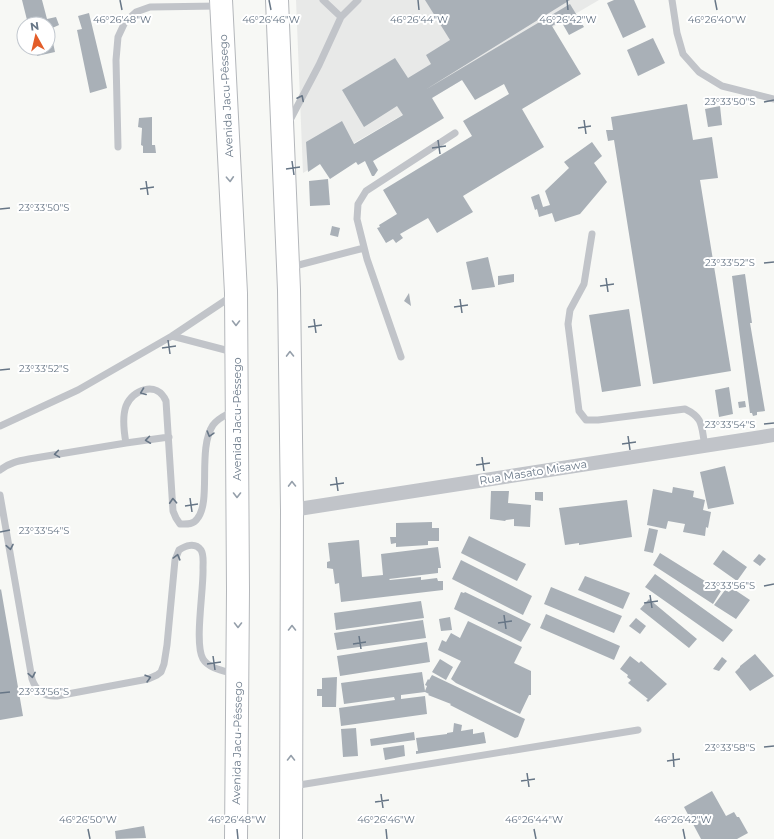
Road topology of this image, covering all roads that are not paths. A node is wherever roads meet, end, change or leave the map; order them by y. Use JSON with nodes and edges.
{"nodes":[{"id":1,"x":277,"y":0,"type":"edge"},
{"id":2,"x":323,"y":0,"type":"edge"},
{"id":3,"x":358,"y":0,"type":"edge"},
{"id":4,"x":672,"y":0,"type":"edge"},
{"id":5,"x":221,"y":3,"type":"edge"},
{"id":6,"x":341,"y":17,"type":"junction"},
{"id":7,"x":774,"y":99,"type":"edge"},
{"id":8,"x":284,"y":132,"type":"junction"},
{"id":9,"x":455,"y":134,"type":"dead end"},
{"id":10,"x":118,"y":147,"type":"dead end"},
{"id":11,"x":592,"y":234,"type":"dead end"},
{"id":12,"x":364,"y":248,"type":"junction"},
{"id":13,"x":289,"y":267,"type":"junction"},
{"id":14,"x":236,"y":293,"type":"junction"},
{"id":15,"x":172,"y":336,"type":"junction"},
{"id":16,"x":236,"y":353,"type":"junction"},
{"id":17,"x":401,"y":357,"type":"dead end"},
{"id":18,"x":237,"y":410,"type":"junction"},
{"id":19,"x":0,"y":426,"type":"edge"},
{"id":20,"x":774,"y":436,"type":"edge"},
{"id":21,"x":169,"y":437,"type":"junction"},
{"id":22,"x":126,"y":443,"type":"junction"},
{"id":23,"x":705,"y":446,"type":"junction"},
{"id":24,"x":0,"y":470,"type":"edge"},
{"id":25,"x":0,"y":495,"type":"edge"},
{"id":26,"x":292,"y":510,"type":"junction"},
{"id":27,"x":237,"y":675,"type":"junction"},
{"id":28,"x":638,"y":730,"type":"dead end"},
{"id":29,"x":291,"y":787,"type":"junction"},
{"id":30,"x":236,"y":839,"type":"edge"},
{"id":31,"x":291,"y":839,"type":"edge"}],
"edges":[{"from":1,"to":8,"type":"highway"},
{"from":2,"to":6,"type":"lane"},
{"from":3,"to":6,"type":"lane"},
{"from":4,"to":7,"type":"lane"},
{"from":5,"to":10,"type":"lane"},
{"from":5,"to":14,"type":"highway","name":"Avenida Jacu-Pêssego","one_way":true},
{"from":8,"to":6,"type":"lane","one_way":true},
{"from":8,"to":13,"type":"highway"},
{"from":9,"to":12,"type":"lane"},
{"from":11,"to":23,"type":"lane"},
{"from":12,"to":13,"type":"lane"},
{"from":12,"to":17,"type":"lane"},
{"from":26,"to":13,"type":"highway","one_way":true},
{"from":14,"to":15,"type":"lane"},
{"from":14,"to":16,"type":"highway","name":"Avenida Jacu-Pêssego","one_way":true},
{"from":15,"to":16,"type":"lane"},
{"from":15,"to":19,"type":"lane"},
{"from":16,"to":18,"type":"highway","name":"Avenida Jacu-Pêssego"},
{"from":18,"to":21,"type":"lane","one_way":true},
{"from":18,"to":27,"type":"highway","name":"Avenida Jacu-Pêssego","one_way":true},
{"from":20,"to":23,"type":"street","name":"Rua Masato Misawa"},
{"from":21,"to":22,"type":"lane","one_way":true},
{"from":21,"to":22,"type":"lane","one_way":true},
{"from":22,"to":24,"type":"lane","one_way":true},
{"from":23,"to":26,"type":"street","name":"Rua Masato Misawa"},
{"from":25,"to":27,"type":"lane","one_way":true},
{"from":29,"to":26,"type":"highway","one_way":true},
{"from":27,"to":30,"type":"highway","name":"Avenida Jacu-Pêssego"},
{"from":28,"to":29,"type":"lane"},
{"from":29,"to":31,"type":"highway"}]}
